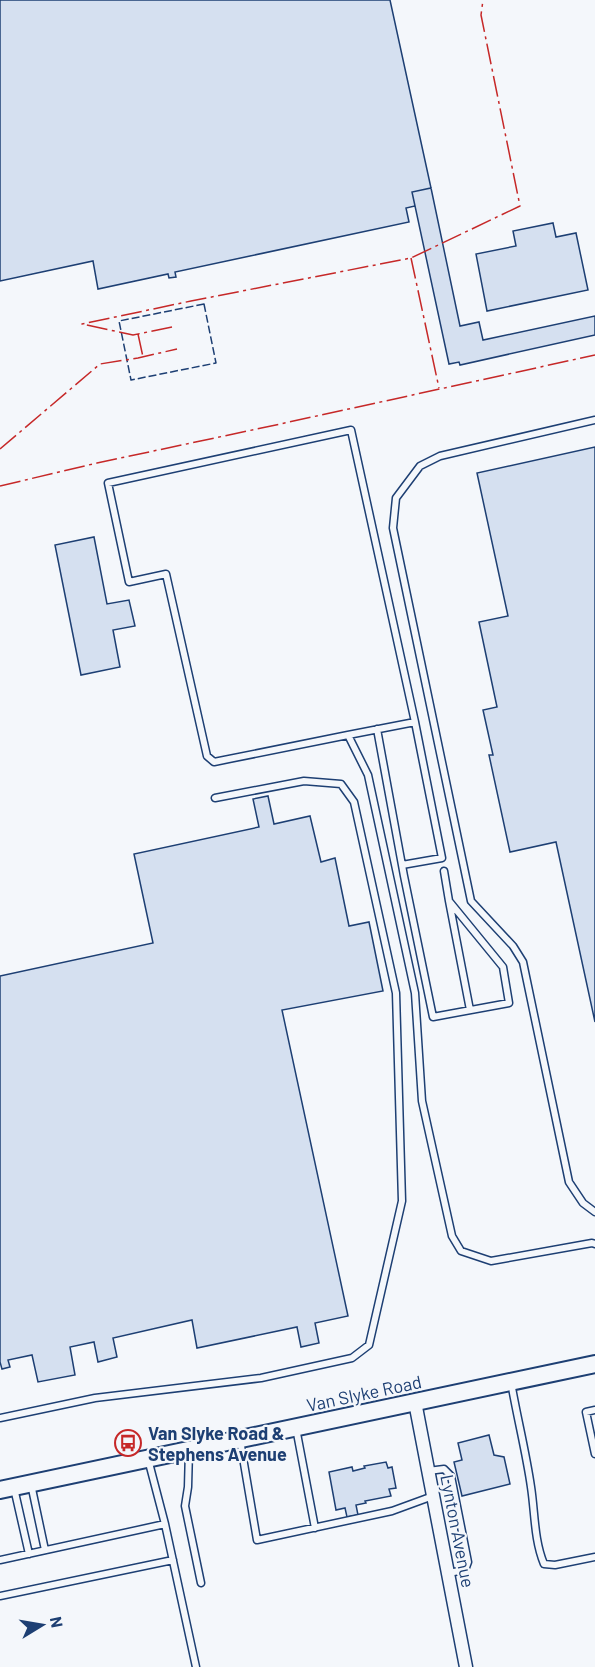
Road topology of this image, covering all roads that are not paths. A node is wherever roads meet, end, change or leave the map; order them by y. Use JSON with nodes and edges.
{"nodes":[{"id":1,"x":595,"y":420,"type":"edge"},
{"id":2,"x":415,"y":722,"type":"junction"},
{"id":3,"x":377,"y":729,"type":"junction"},
{"id":4,"x":348,"y":735,"type":"junction"},
{"id":5,"x":215,"y":798,"type":"dead end"},
{"id":6,"x":402,"y":865,"type":"junction"},
{"id":7,"x":444,"y":871,"type":"dead end"},
{"id":8,"x":449,"y":901,"type":"junction"},
{"id":9,"x":470,"y":1010,"type":"junction"},
{"id":10,"x":595,"y":1212,"type":"edge"},
{"id":11,"x":595,"y":1245,"type":"edge"},
{"id":12,"x":595,"y":1364,"type":"edge"},
{"id":13,"x":510,"y":1382,"type":"junction"},
{"id":14,"x":415,"y":1402,"type":"junction"},
{"id":15,"x":595,"y":1410,"type":"edge"},
{"id":16,"x":0,"y":1418,"type":"edge"},
{"id":17,"x":296,"y":1427,"type":"junction"},
{"id":18,"x":240,"y":1439,"type":"junction"},
{"id":19,"x":189,"y":1450,"type":"junction"},
{"id":20,"x":595,"y":1454,"type":"edge"},
{"id":21,"x":147,"y":1459,"type":"junction"},
{"id":22,"x":428,"y":1471,"type":"junction"},
{"id":23,"x":31,"y":1484,"type":"junction"},
{"id":24,"x":7,"y":1489,"type":"edge"},
{"id":25,"x":433,"y":1496,"type":"junction"},
{"id":26,"x":165,"y":1524,"type":"junction"},
{"id":27,"x":315,"y":1528,"type":"junction"},
{"id":28,"x":45,"y":1550,"type":"junction"},
{"id":29,"x":29,"y":1554,"type":"junction"},
{"id":30,"x":595,"y":1557,"type":"edge"},
{"id":31,"x":0,"y":1560,"type":"edge"},
{"id":32,"x":173,"y":1560,"type":"junction"},
{"id":33,"x":448,"y":1573,"type":"junction"},
{"id":34,"x":201,"y":1583,"type":"dead end"},
{"id":35,"x":0,"y":1596,"type":"edge"},
{"id":36,"x":196,"y":1667,"type":"edge"},
{"id":37,"x":466,"y":1667,"type":"edge"}],
"edges":[{"from":1,"to":10,"type":"lane"},
{"from":2,"to":3,"type":"lane"},
{"from":2,"to":4,"type":"lane"},
{"from":2,"to":6,"type":"lane"},
{"from":3,"to":4,"type":"lane"},
{"from":3,"to":6,"type":"lane"},
{"from":4,"to":11,"type":"lane"},
{"from":5,"to":16,"type":"lane"},
{"from":6,"to":9,"type":"lane"},
{"from":7,"to":8,"type":"lane"},
{"from":8,"to":9,"type":"lane"},
{"from":8,"to":9,"type":"lane"},
{"from":12,"to":13,"type":"street","name":"Van Slyke Road"},
{"from":13,"to":14,"type":"street","name":"Van Slyke Road"},
{"from":13,"to":30,"type":"lane"},
{"from":14,"to":17,"type":"street","name":"Van Slyke Road"},
{"from":14,"to":22,"type":"street","name":"Lynton Avenue"},
{"from":15,"to":20,"type":"lane"},
{"from":17,"to":18,"type":"street","name":"Van Slyke Road"},
{"from":17,"to":27,"type":"lane"},
{"from":18,"to":19,"type":"street","name":"Van Slyke Road"},
{"from":18,"to":27,"type":"lane"},
{"from":19,"to":21,"type":"street","name":"Van Slyke Road"},
{"from":19,"to":34,"type":"lane"},
{"from":21,"to":23,"type":"street","name":"Van Slyke Road"},
{"from":21,"to":26,"type":"lane"},
{"from":22,"to":25,"type":"street","name":"Lynton Avenue"},
{"from":22,"to":33,"type":"lane"},
{"from":23,"to":24,"type":"street","name":"Van Slyke Road"},
{"from":23,"to":28,"type":"lane"},
{"from":24,"to":29,"type":"lane"},
{"from":25,"to":27,"type":"lane"},
{"from":25,"to":33,"type":"street","name":"Lynton Avenue"},
{"from":26,"to":28,"type":"lane"},
{"from":26,"to":32,"type":"lane"},
{"from":28,"to":29,"type":"lane"},
{"from":29,"to":31,"type":"lane"},
{"from":32,"to":35,"type":"lane"},
{"from":32,"to":36,"type":"lane"},
{"from":33,"to":37,"type":"street","name":"Lynton Avenue"}]}
